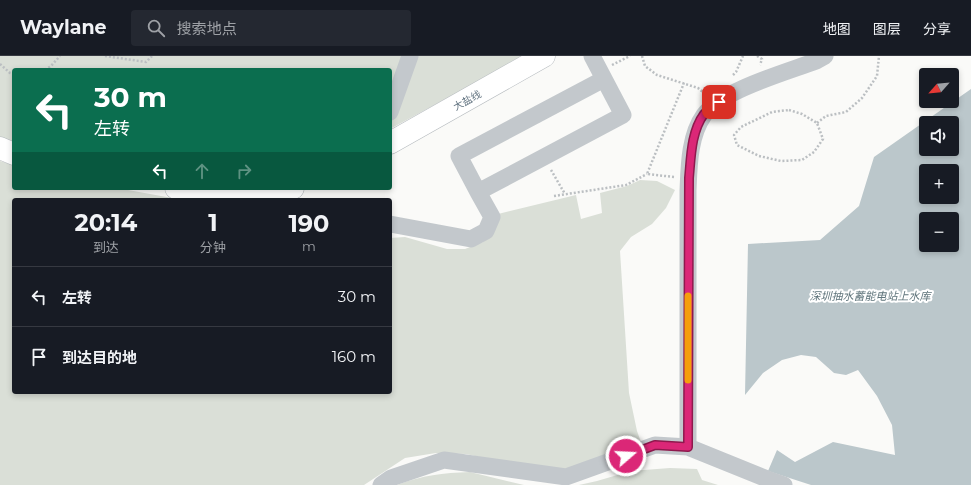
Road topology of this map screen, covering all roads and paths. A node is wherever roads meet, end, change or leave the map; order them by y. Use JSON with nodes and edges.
{"nodes":[{"id":1,"x":60,"y":56,"type":"edge"},
{"id":2,"x":105,"y":56,"type":"edge"},
{"id":3,"x":152,"y":56,"type":"edge"},
{"id":4,"x":410,"y":56,"type":"edge"},
{"id":5,"x":544,"y":56,"type":"edge"},
{"id":6,"x":592,"y":56,"type":"edge"},
{"id":7,"x":642,"y":56,"type":"edge"},
{"id":8,"x":743,"y":56,"type":"edge"},
{"id":9,"x":826,"y":56,"type":"edge"},
{"id":10,"x":879,"y":56,"type":"edge"},
{"id":11,"x":0,"y":64,"type":"edge"},
{"id":12,"x":47,"y":68,"type":"edge"},
{"id":13,"x":12,"y":74,"type":"edge"},
{"id":14,"x":731,"y":77,"type":"dead end"},
{"id":15,"x":604,"y":79,"type":"junction"},
{"id":16,"x":684,"y":83,"type":"junction"},
{"id":17,"x":709,"y":96,"type":"dead end"},
{"id":18,"x":392,"y":106,"type":"edge"},
{"id":19,"x":817,"y":123,"type":"junction"},
{"id":20,"x":392,"y":142,"type":"edge"},
{"id":21,"x":0,"y":148,"type":"edge"},
{"id":22,"x":12,"y":153,"type":"edge"},
{"id":23,"x":544,"y":157,"type":"junction"},
{"id":24,"x":647,"y":174,"type":"junction"},
{"id":25,"x":689,"y":178,"type":"junction"},
{"id":26,"x":190,"y":190,"type":"edge"},
{"id":27,"x":288,"y":190,"type":"edge"},
{"id":28,"x":478,"y":192,"type":"junction"},
{"id":29,"x":565,"y":194,"type":"junction"},
{"id":30,"x":554,"y":196,"type":"dead end"},
{"id":31,"x":247,"y":198,"type":"edge"},
{"id":32,"x":266,"y":198,"type":"edge"},
{"id":33,"x":392,"y":224,"type":"edge"},
{"id":34,"x":688,"y":447,"type":"junction"},
{"id":35,"x":381,"y":485,"type":"edge"},
{"id":36,"x":784,"y":485,"type":"edge"}],
"edges":[{"from":1,"to":12,"type":"path"},
{"from":2,"to":3,"type":"path"},
{"from":4,"to":18,"type":"street"},
{"from":5,"to":20,"type":"main road","name":"大盐线"},
{"from":6,"to":15,"type":"street"},
{"from":7,"to":16,"type":"path"},
{"from":8,"to":14,"type":"path"},
{"from":9,"to":25,"type":"street"},
{"from":10,"to":19,"type":"path"},
{"from":11,"to":13,"type":"path"},
{"from":15,"to":23,"type":"street"},
{"from":15,"to":28,"type":"street"},
{"from":16,"to":17,"type":"path"},
{"from":16,"to":24,"type":"path"},
{"from":19,"to":19,"type":"path"},
{"from":21,"to":22,"type":"main road"},
{"from":23,"to":28,"type":"street"},
{"from":23,"to":29,"type":"path"},
{"from":24,"to":25,"type":"path"},
{"from":24,"to":29,"type":"path"},
{"from":25,"to":34,"type":"street"},
{"from":26,"to":31,"type":"main road"},
{"from":27,"to":32,"type":"main road"},
{"from":28,"to":33,"type":"street"},
{"from":29,"to":30,"type":"path"},
{"from":34,"to":35,"type":"street"},
{"from":34,"to":36,"type":"street"}]}
